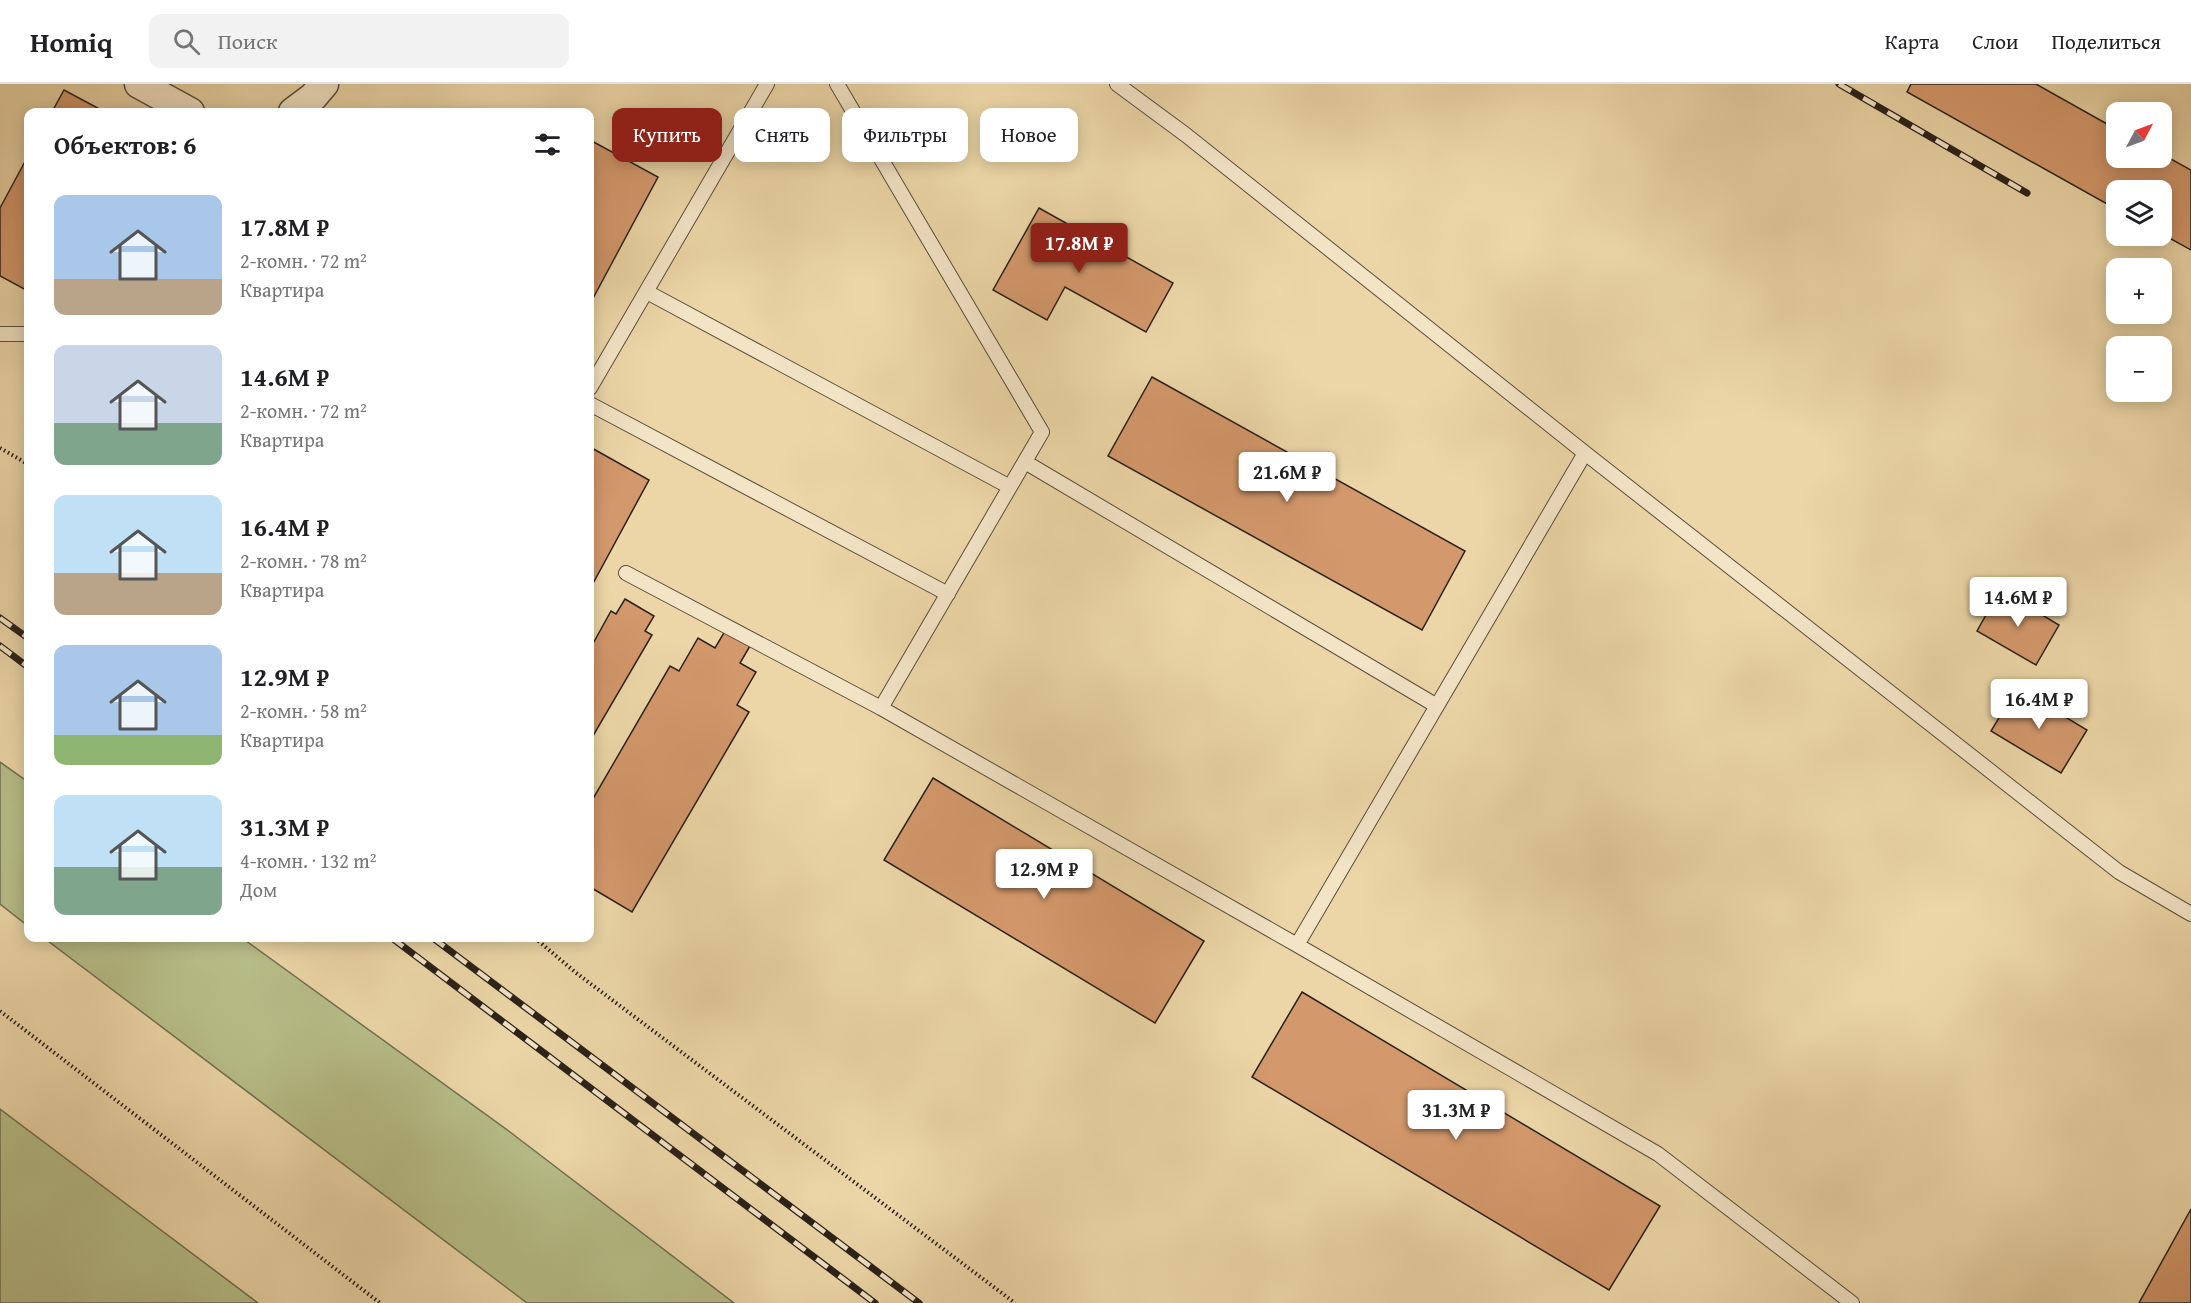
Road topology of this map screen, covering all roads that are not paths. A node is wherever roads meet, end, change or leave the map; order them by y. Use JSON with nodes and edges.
{"nodes":[{"id":1,"x":139,"y":84,"type":"edge"},
{"id":2,"x":324,"y":84,"type":"edge"},
{"id":3,"x":767,"y":84,"type":"edge"},
{"id":4,"x":837,"y":84,"type":"edge"},
{"id":5,"x":1117,"y":84,"type":"edge"},
{"id":6,"x":183,"y":108,"type":"edge"},
{"id":7,"x":298,"y":108,"type":"edge"},
{"id":8,"x":647,"y":292,"type":"junction"},
{"id":9,"x":0,"y":334,"type":"edge"},
{"id":10,"x":24,"y":334,"type":"edge"},
{"id":11,"x":594,"y":381,"type":"edge"},
{"id":12,"x":594,"y":406,"type":"edge"},
{"id":13,"x":1585,"y":453,"type":"junction"},
{"id":14,"x":1025,"y":462,"type":"junction"},
{"id":15,"x":1010,"y":486,"type":"junction"},
{"id":16,"x":626,"y":573,"type":"dead end"},
{"id":17,"x":948,"y":594,"type":"junction"},
{"id":18,"x":1437,"y":706,"type":"junction"},
{"id":19,"x":881,"y":708,"type":"junction"},
{"id":20,"x":2191,"y":914,"type":"edge"},
{"id":21,"x":1297,"y":945,"type":"junction"},
{"id":22,"x":1852,"y":1303,"type":"edge"}],
"edges":[{"from":1,"to":6,"type":"street"},
{"from":2,"to":7,"type":"street"},
{"from":3,"to":8,"type":"lane"},
{"from":4,"to":14,"type":"lane"},
{"from":5,"to":13,"type":"lane"},
{"from":8,"to":11,"type":"lane"},
{"from":8,"to":15,"type":"lane"},
{"from":9,"to":10,"type":"lane"},
{"from":12,"to":17,"type":"lane"},
{"from":13,"to":18,"type":"lane"},
{"from":13,"to":20,"type":"lane"},
{"from":14,"to":15,"type":"lane"},
{"from":14,"to":18,"type":"lane"},
{"from":15,"to":17,"type":"lane"},
{"from":16,"to":19,"type":"lane"},
{"from":17,"to":19,"type":"lane"},
{"from":18,"to":21,"type":"lane"},
{"from":19,"to":21,"type":"lane"},
{"from":21,"to":22,"type":"lane"}]}
